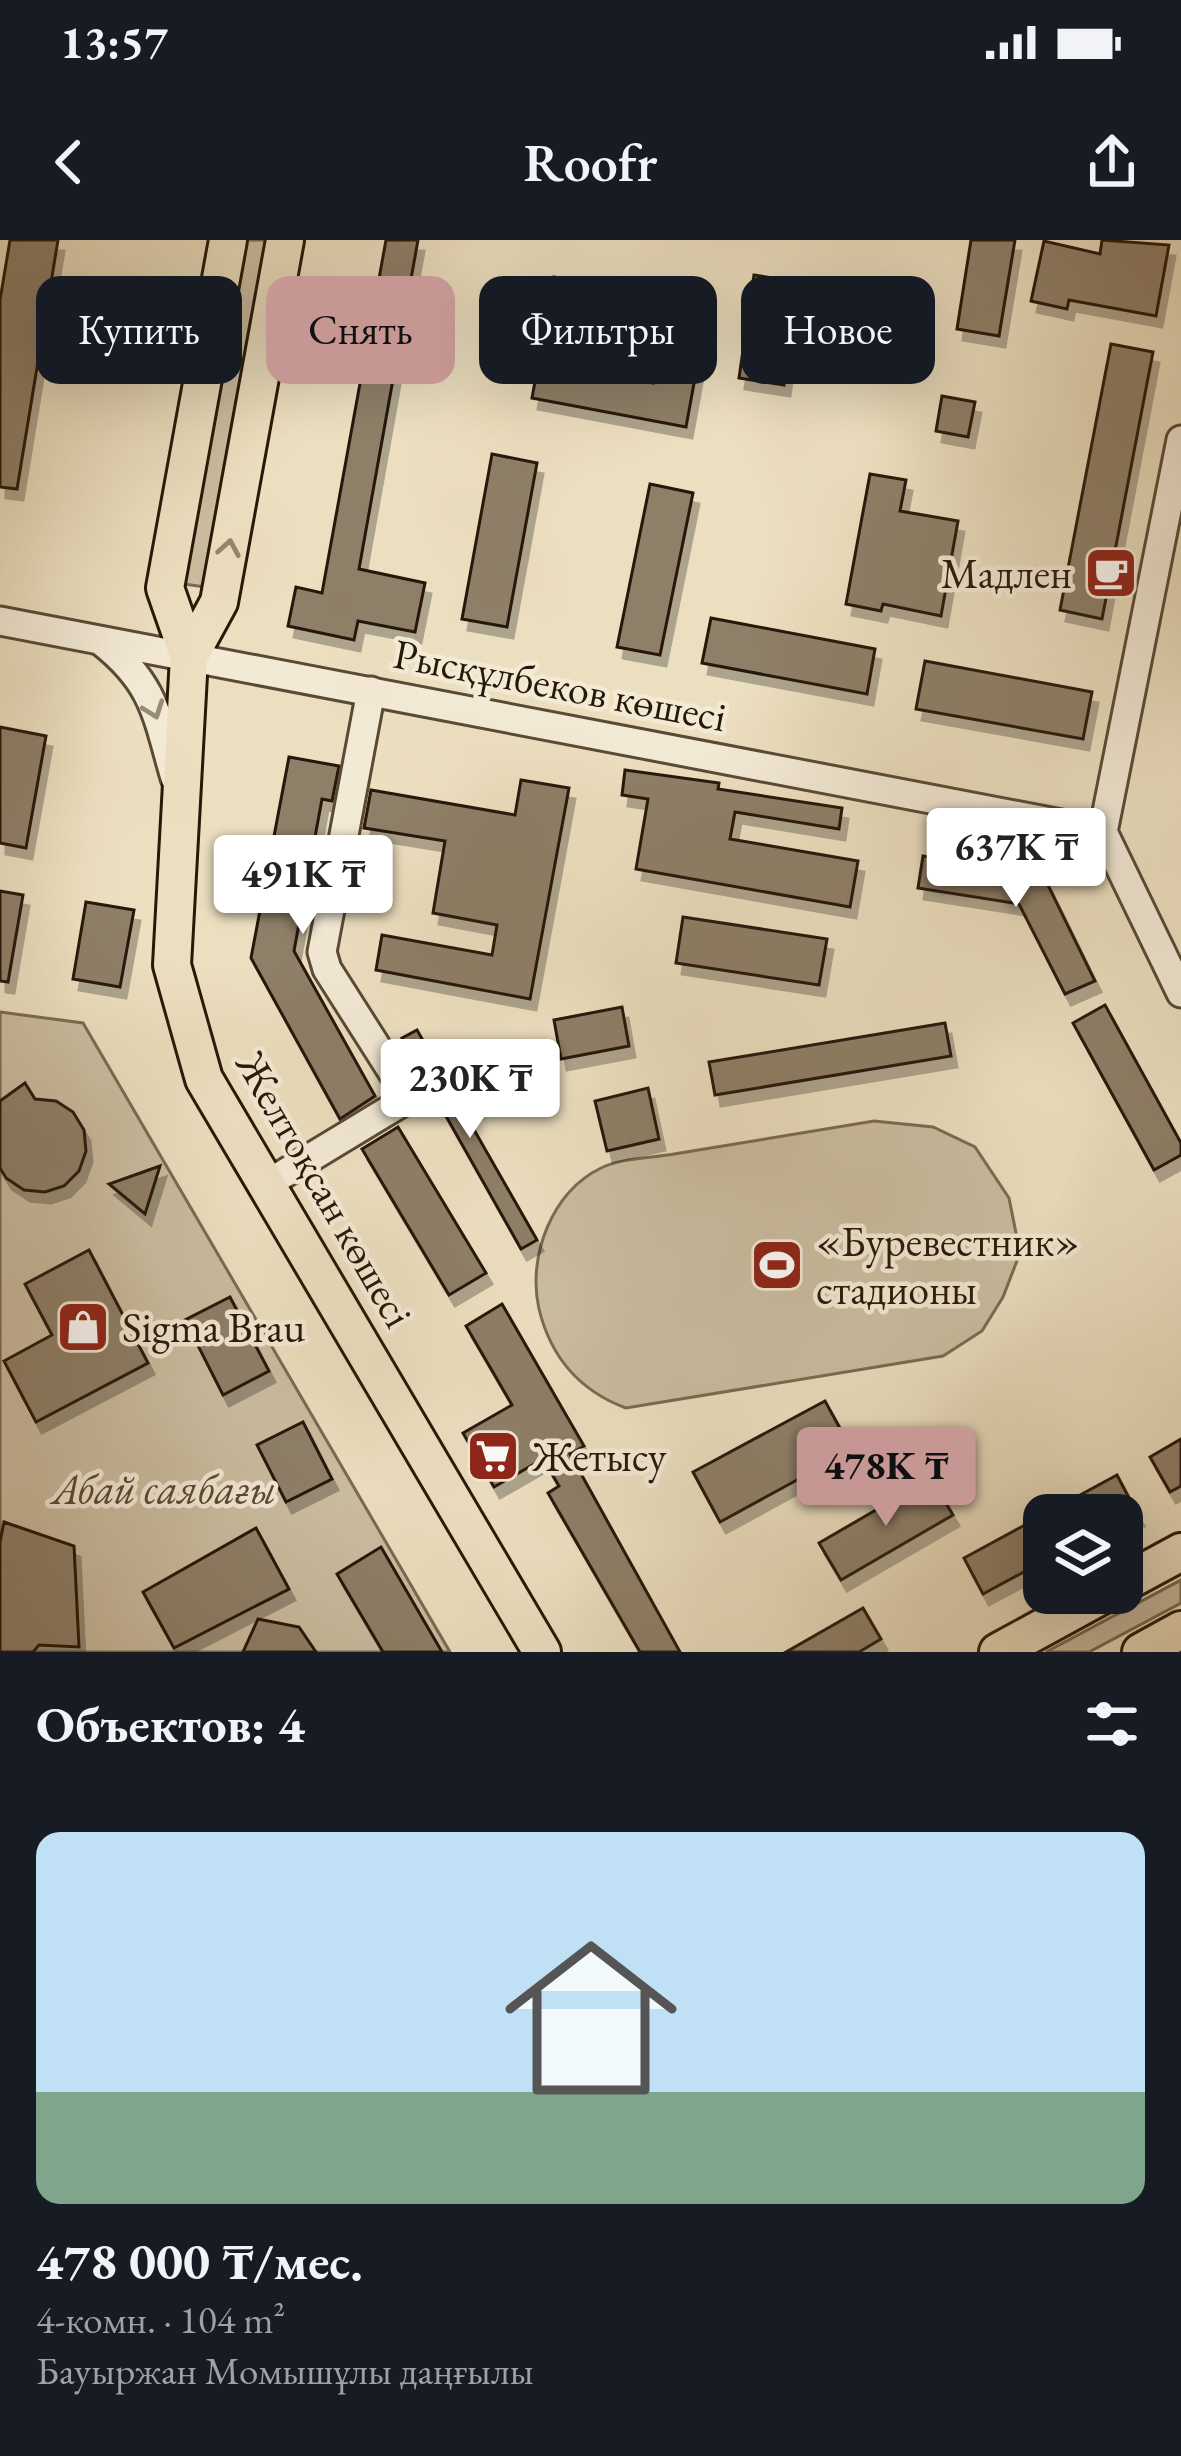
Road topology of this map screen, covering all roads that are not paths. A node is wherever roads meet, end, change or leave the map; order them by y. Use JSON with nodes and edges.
{"nodes":[{"id":1,"x":228,"y":240,"type":"edge"},
{"id":2,"x":285,"y":240,"type":"edge"},
{"id":3,"x":1181,"y":440,"type":"edge"},
{"id":4,"x":0,"y":621,"type":"edge"},
{"id":5,"x":99,"y":640,"type":"junction"},
{"id":6,"x":189,"y":656,"type":"junction"},
{"id":7,"x":371,"y":691,"type":"junction"},
{"id":8,"x":181,"y":798,"type":"junction"},
{"id":9,"x":1103,"y":832,"type":"junction"},
{"id":10,"x":1181,"y":993,"type":"edge"},
{"id":11,"x":267,"y":1184,"type":"junction"},
{"id":12,"x":1181,"y":1552,"type":"edge"},
{"id":13,"x":1143,"y":1573,"type":"edge"},
{"id":14,"x":1068,"y":1614,"type":"edge"},
{"id":15,"x":1181,"y":1630,"type":"edge"},
{"id":16,"x":542,"y":1652,"type":"edge"},
{"id":17,"x":998,"y":1652,"type":"edge"},
{"id":18,"x":1141,"y":1652,"type":"edge"}],
"edges":[{"from":1,"to":6,"type":"main road"},
{"from":6,"to":2,"type":"main road","one_way":true},
{"from":3,"to":9,"type":"street"},
{"from":4,"to":5,"type":"street","name":"Рысқұлбеков көшесі"},
{"from":5,"to":6,"type":"street","name":"Рысқұлбеков көшесі"},
{"from":5,"to":8,"type":"street","one_way":true},
{"from":6,"to":7,"type":"street","name":"Рысқұлбеков көшесі"},
{"from":6,"to":8,"type":"main road","name":"Желтоқсан көшесі"},
{"from":7,"to":9,"type":"street","name":"Рысқұлбеков көшесі"},
{"from":7,"to":11,"type":"street"},
{"from":8,"to":11,"type":"main road","name":"Желтоқсан көшесі"},
{"from":9,"to":10,"type":"street"},
{"from":11,"to":16,"type":"main road","name":"Желтоқсан көшесі"},
{"from":12,"to":13,"type":"main road"},
{"from":14,"to":17,"type":"main road"},
{"from":15,"to":18,"type":"main road"}]}
